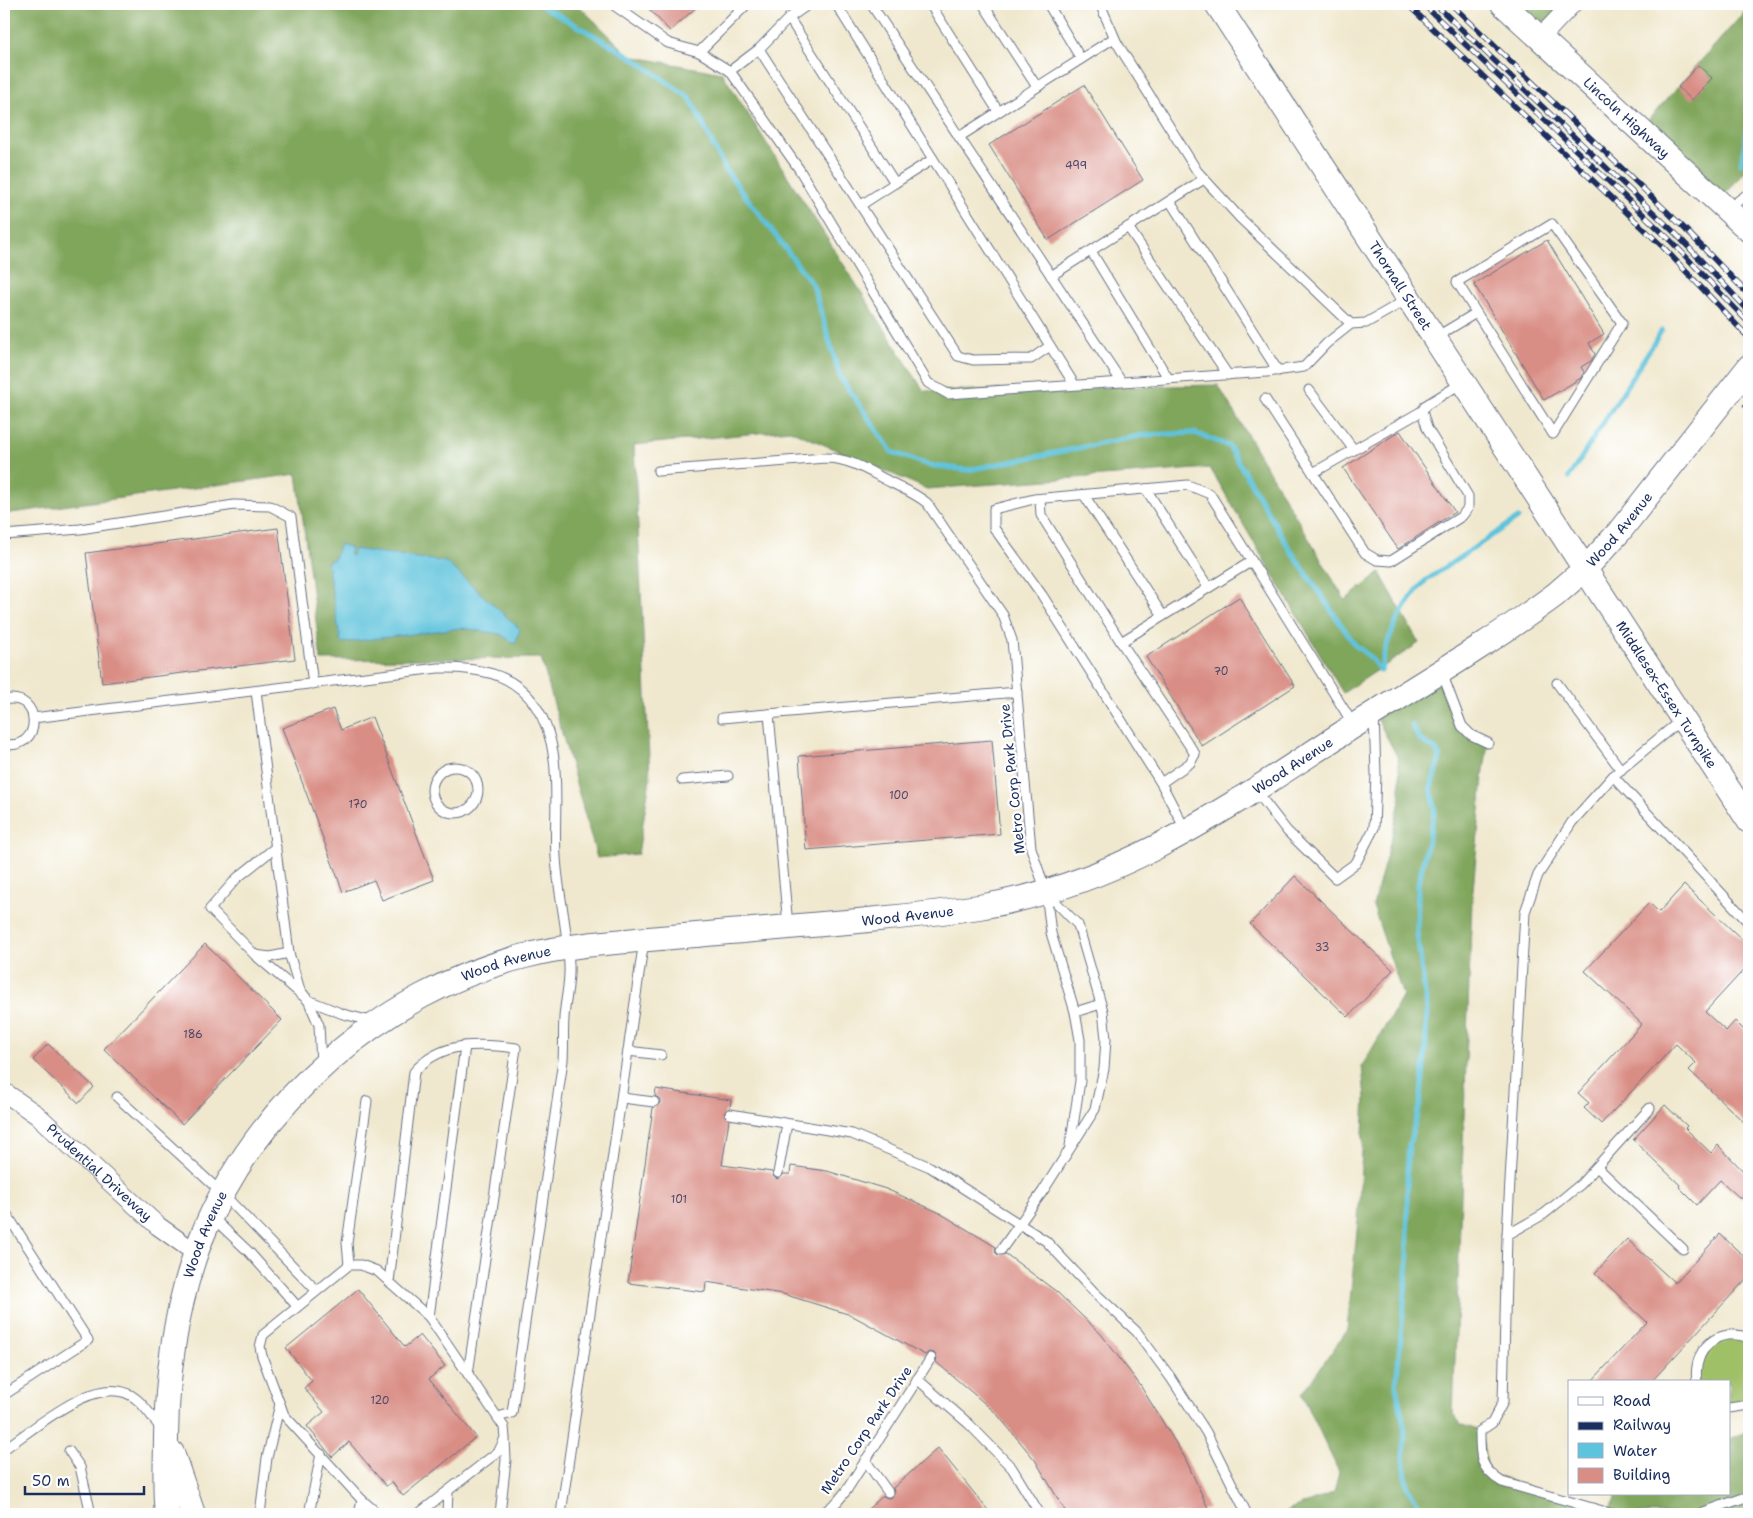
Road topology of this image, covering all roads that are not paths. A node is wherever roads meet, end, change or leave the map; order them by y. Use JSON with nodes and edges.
{"nodes":[{"id":1,"x":612,"y":4,"type":"edge"},
{"id":2,"x":747,"y":4,"type":"edge"},
{"id":3,"x":809,"y":4,"type":"edge"},
{"id":4,"x":836,"y":4,"type":"edge"},
{"id":5,"x":871,"y":4,"type":"edge"},
{"id":6,"x":930,"y":4,"type":"edge"},
{"id":7,"x":983,"y":4,"type":"edge"},
{"id":8,"x":1048,"y":4,"type":"edge"},
{"id":9,"x":1100,"y":4,"type":"edge"},
{"id":10,"x":1218,"y":4,"type":"edge"},
{"id":11,"x":1504,"y":4,"type":"edge"},
{"id":12,"x":1572,"y":4,"type":"edge"},
{"id":13,"x":789,"y":18,"type":"junction"},
{"id":14,"x":1541,"y":37,"type":"junction"},
{"id":15,"x":1114,"y":38,"type":"junction"},
{"id":16,"x":759,"y":49,"type":"junction"},
{"id":17,"x":699,"y":52,"type":"junction"},
{"id":18,"x":1081,"y":58,"type":"junction"},
{"id":19,"x":730,"y":71,"type":"junction"},
{"id":20,"x":1037,"y":87,"type":"junction"},
{"id":21,"x":998,"y":111,"type":"junction"},
{"id":22,"x":959,"y":137,"type":"junction"},
{"id":23,"x":933,"y":159,"type":"junction"},
{"id":24,"x":1204,"y":179,"type":"junction"},
{"id":25,"x":895,"y":183,"type":"junction"},
{"id":26,"x":1749,"y":193,"type":"edge"},
{"id":27,"x":1170,"y":201,"type":"junction"},
{"id":28,"x":861,"y":205,"type":"junction"},
{"id":29,"x":1727,"y":210,"type":"junction"},
{"id":30,"x":1128,"y":227,"type":"junction"},
{"id":31,"x":1749,"y":230,"type":"edge"},
{"id":32,"x":1091,"y":251,"type":"junction"},
{"id":33,"x":1051,"y":276,"type":"junction"},
{"id":34,"x":1410,"y":297,"type":"junction"},
{"id":35,"x":1476,"y":313,"type":"junction"},
{"id":36,"x":1351,"y":324,"type":"junction"},
{"id":37,"x":1436,"y":337,"type":"junction"},
{"id":38,"x":1050,"y":346,"type":"junction"},
{"id":39,"x":1749,"y":367,"type":"edge"},
{"id":40,"x":1278,"y":371,"type":"junction"},
{"id":41,"x":1228,"y":375,"type":"junction"},
{"id":42,"x":1168,"y":378,"type":"junction"},
{"id":43,"x":1121,"y":381,"type":"junction"},
{"id":44,"x":1464,"y":382,"type":"junction"},
{"id":45,"x":1074,"y":384,"type":"junction"},
{"id":46,"x":1309,"y":390,"type":"dead end"},
{"id":47,"x":1265,"y":399,"type":"dead end"},
{"id":48,"x":1422,"y":411,"type":"junction"},
{"id":49,"x":1354,"y":450,"type":"junction"},
{"id":50,"x":658,"y":472,"type":"dead end"},
{"id":51,"x":1313,"y":473,"type":"junction"},
{"id":52,"x":1146,"y":489,"type":"junction"},
{"id":53,"x":1084,"y":494,"type":"junction"},
{"id":54,"x":1040,"y":498,"type":"junction"},
{"id":55,"x":4,"y":535,"type":"edge"},
{"id":56,"x":1252,"y":561,"type":"junction"},
{"id":57,"x":1586,"y":568,"type":"junction"},
{"id":58,"x":1208,"y":587,"type":"junction"},
{"id":59,"x":1163,"y":616,"type":"junction"},
{"id":60,"x":1121,"y":642,"type":"junction"},
{"id":61,"x":1441,"y":670,"type":"junction"},
{"id":62,"x":1557,"y":682,"type":"dead end"},
{"id":63,"x":313,"y":684,"type":"junction"},
{"id":64,"x":256,"y":691,"type":"junction"},
{"id":65,"x":1017,"y":692,"type":"junction"},
{"id":66,"x":4,"y":700,"type":"edge"},
{"id":67,"x":1374,"y":713,"type":"junction"},
{"id":68,"x":769,"y":714,"type":"junction"},
{"id":69,"x":33,"y":718,"type":"junction"},
{"id":70,"x":722,"y":718,"type":"dead end"},
{"id":71,"x":1683,"y":718,"type":"junction"},
{"id":72,"x":1354,"y":726,"type":"junction"},
{"id":73,"x":1488,"y":743,"type":"dead end"},
{"id":74,"x":4,"y":744,"type":"edge"},
{"id":75,"x":1621,"y":770,"type":"junction"},
{"id":76,"x":728,"y":776,"type":"dead end"},
{"id":77,"x":1613,"y":776,"type":"junction"},
{"id":78,"x":682,"y":780,"type":"dead end"},
{"id":79,"x":1161,"y":784,"type":"junction"},
{"id":80,"x":1254,"y":789,"type":"junction"},
{"id":81,"x":432,"y":792,"type":"joint"},
{"id":82,"x":1749,"y":821,"type":"edge"},
{"id":83,"x":1186,"y":831,"type":"junction"},
{"id":84,"x":276,"y":847,"type":"junction"},
{"id":85,"x":1046,"y":892,"type":"junction"},
{"id":86,"x":1749,"y":923,"type":"edge"},
{"id":87,"x":788,"y":926,"type":"junction"},
{"id":88,"x":644,"y":940,"type":"junction"},
{"id":89,"x":568,"y":947,"type":"junction"},
{"id":90,"x":289,"y":953,"type":"junction"},
{"id":91,"x":255,"y":955,"type":"junction"},
{"id":92,"x":308,"y":1000,"type":"junction"},
{"id":93,"x":1102,"y":1004,"type":"junction"},
{"id":94,"x":1075,"y":1012,"type":"junction"},
{"id":95,"x":377,"y":1022,"type":"junction"},
{"id":96,"x":465,"y":1046,"type":"junction"},
{"id":97,"x":628,"y":1051,"type":"junction"},
{"id":98,"x":661,"y":1055,"type":"dead end"},
{"id":99,"x":321,"y":1069,"type":"junction"},
{"id":100,"x":4,"y":1092,"type":"edge"},
{"id":101,"x":117,"y":1097,"type":"dead end"},
{"id":102,"x":622,"y":1098,"type":"junction"},
{"id":103,"x":367,"y":1101,"type":"dead end"},
{"id":104,"x":654,"y":1102,"type":"dead end"},
{"id":105,"x":1650,"y":1108,"type":"dead end"},
{"id":106,"x":730,"y":1114,"type":"dead end"},
{"id":107,"x":787,"y":1124,"type":"junction"},
{"id":108,"x":1070,"y":1146,"type":"junction"},
{"id":109,"x":1597,"y":1167,"type":"junction"},
{"id":110,"x":778,"y":1173,"type":"dead end"},
{"id":111,"x":223,"y":1194,"type":"junction"},
{"id":112,"x":4,"y":1210,"type":"edge"},
{"id":113,"x":211,"y":1217,"type":"junction"},
{"id":114,"x":1020,"y":1223,"type":"junction"},
{"id":115,"x":1507,"y":1235,"type":"junction"},
{"id":116,"x":1683,"y":1249,"type":"dead end"},
{"id":117,"x":1001,"y":1250,"type":"dead end"},
{"id":118,"x":196,"y":1253,"type":"junction"},
{"id":119,"x":349,"y":1265,"type":"junction"},
{"id":120,"x":389,"y":1282,"type":"junction"},
{"id":121,"x":316,"y":1290,"type":"junction"},
{"id":122,"x":297,"y":1306,"type":"junction"},
{"id":123,"x":429,"y":1317,"type":"junction"},
{"id":124,"x":1749,"y":1338,"type":"edge"},
{"id":125,"x":931,"y":1358,"type":"dead end"},
{"id":126,"x":468,"y":1374,"type":"junction"},
{"id":127,"x":917,"y":1379,"type":"junction"},
{"id":128,"x":1697,"y":1380,"type":"edge"},
{"id":129,"x":4,"y":1395,"type":"edge"},
{"id":130,"x":280,"y":1404,"type":"junction"},
{"id":131,"x":1749,"y":1405,"type":"edge"},
{"id":132,"x":1730,"y":1408,"type":"edge"},
{"id":133,"x":498,"y":1417,"type":"junction"},
{"id":134,"x":166,"y":1437,"type":"junction"},
{"id":135,"x":505,"y":1438,"type":"junction"},
{"id":136,"x":4,"y":1448,"type":"edge"},
{"id":137,"x":69,"y":1451,"type":"dead end"},
{"id":138,"x":321,"y":1454,"type":"junction"},
{"id":139,"x":865,"y":1460,"type":"junction"},
{"id":140,"x":448,"y":1491,"type":"junction"},
{"id":141,"x":888,"y":1492,"type":"dead end"},
{"id":142,"x":1749,"y":1496,"type":"edge"},
{"id":143,"x":362,"y":1500,"type":"junction"},
{"id":144,"x":91,"y":1514,"type":"edge"},
{"id":145,"x":167,"y":1514,"type":"edge"},
{"id":146,"x":193,"y":1514,"type":"edge"},
{"id":147,"x":260,"y":1514,"type":"edge"},
{"id":148,"x":309,"y":1514,"type":"edge"},
{"id":149,"x":359,"y":1514,"type":"edge"},
{"id":150,"x":378,"y":1514,"type":"edge"},
{"id":151,"x":418,"y":1514,"type":"edge"},
{"id":152,"x":447,"y":1514,"type":"edge"},
{"id":153,"x":500,"y":1514,"type":"edge"},
{"id":154,"x":562,"y":1514,"type":"edge"},
{"id":155,"x":822,"y":1514,"type":"edge"},
{"id":156,"x":1040,"y":1514,"type":"edge"},
{"id":157,"x":1247,"y":1514,"type":"edge"},
{"id":158,"x":1613,"y":1514,"type":"edge"},
{"id":159,"x":1698,"y":1514,"type":"edge"}],
"edges":[{"from":1,"to":17,"type":"lane"},
{"from":2,"to":17,"type":"lane"},
{"from":3,"to":13,"type":"lane"},
{"from":4,"to":23,"type":"lane"},
{"from":5,"to":22,"type":"lane"},
{"from":6,"to":21,"type":"lane"},
{"from":7,"to":20,"type":"lane"},
{"from":8,"to":18,"type":"lane"},
{"from":9,"to":15,"type":"lane"},
{"from":10,"to":34,"type":"street","name":"Thornall Street"},
{"from":11,"to":14,"type":"street","name":"Lincoln Highway"},
{"from":12,"to":14,"type":"street"},
{"from":13,"to":16,"type":"lane"},
{"from":13,"to":25,"type":"lane"},
{"from":14,"to":29,"type":"street","name":"Lincoln Highway"},
{"from":15,"to":18,"type":"lane"},
{"from":15,"to":24,"type":"lane"},
{"from":16,"to":19,"type":"lane"},
{"from":16,"to":28,"type":"lane"},
{"from":17,"to":19,"type":"lane"},
{"from":18,"to":20,"type":"lane"},
{"from":19,"to":45,"type":"lane"},
{"from":20,"to":21,"type":"lane"},
{"from":21,"to":22,"type":"lane"},
{"from":22,"to":33,"type":"lane"},
{"from":23,"to":25,"type":"lane"},
{"from":23,"to":38,"type":"lane"},
{"from":24,"to":27,"type":"lane"},
{"from":24,"to":36,"type":"lane"},
{"from":25,"to":28,"type":"lane"},
{"from":26,"to":29,"type":"lane"},
{"from":27,"to":30,"type":"lane"},
{"from":27,"to":40,"type":"lane"},
{"from":28,"to":38,"type":"lane"},
{"from":29,"to":31,"type":"street","name":"Lincoln Highway"},
{"from":30,"to":32,"type":"lane"},
{"from":30,"to":41,"type":"lane"},
{"from":32,"to":33,"type":"lane"},
{"from":32,"to":42,"type":"lane"},
{"from":33,"to":43,"type":"lane"},
{"from":34,"to":36,"type":"lane"},
{"from":34,"to":37,"type":"street","name":"Thornall Street"},
{"from":35,"to":35,"type":"lane"},
{"from":35,"to":37,"type":"lane"},
{"from":36,"to":40,"type":"lane"},
{"from":37,"to":44,"type":"street","name":"Thornall Street"},
{"from":38,"to":45,"type":"lane"},
{"from":39,"to":57,"type":"street","name":"Wood Avenue"},
{"from":40,"to":41,"type":"lane"},
{"from":41,"to":42,"type":"lane"},
{"from":42,"to":43,"type":"lane"},
{"from":43,"to":45,"type":"lane"},
{"from":44,"to":48,"type":"lane"},
{"from":44,"to":57,"type":"street","name":"Thornall Street"},
{"from":46,"to":49,"type":"lane"},
{"from":47,"to":51,"type":"lane"},
{"from":48,"to":49,"type":"lane"},
{"from":48,"to":51,"type":"lane"},
{"from":49,"to":51,"type":"lane"},
{"from":50,"to":65,"type":"lane","name":"Metro Corp Park Drive"},
{"from":52,"to":53,"type":"lane"},
{"from":52,"to":56,"type":"lane"},
{"from":52,"to":58,"type":"lane"},
{"from":53,"to":54,"type":"lane"},
{"from":53,"to":59,"type":"lane"},
{"from":54,"to":60,"type":"lane"},
{"from":54,"to":79,"type":"lane"},
{"from":55,"to":63,"type":"lane"},
{"from":56,"to":58,"type":"lane"},
{"from":56,"to":72,"type":"lane"},
{"from":57,"to":61,"type":"street","name":"Wood Avenue"},
{"from":57,"to":71,"type":"street","name":"Middlesex-Essex Turnpike"},
{"from":58,"to":59,"type":"lane"},
{"from":59,"to":60,"type":"lane"},
{"from":60,"to":79,"type":"lane"},
{"from":61,"to":67,"type":"street","name":"Wood Avenue"},
{"from":61,"to":73,"type":"lane"},
{"from":62,"to":75,"type":"lane"},
{"from":63,"to":64,"type":"lane"},
{"from":63,"to":89,"type":"lane"},
{"from":64,"to":69,"type":"lane"},
{"from":64,"to":84,"type":"lane"},
{"from":65,"to":68,"type":"lane"},
{"from":65,"to":85,"type":"lane","name":"Metro Corp Park Drive"},
{"from":66,"to":69,"type":"lane"},
{"from":67,"to":72,"type":"street","name":"Wood Avenue"},
{"from":67,"to":80,"type":"lane"},
{"from":68,"to":70,"type":"lane"},
{"from":68,"to":87,"type":"lane"},
{"from":69,"to":74,"type":"lane"},
{"from":71,"to":75,"type":"lane"},
{"from":71,"to":82,"type":"street","name":"Middlesex-Essex Turnpike"},
{"from":72,"to":80,"type":"street","name":"Wood Avenue"},
{"from":75,"to":77,"type":"lane"},
{"from":76,"to":78,"type":"lane"},
{"from":77,"to":86,"type":"lane"},
{"from":77,"to":115,"type":"lane"},
{"from":79,"to":83,"type":"lane"},
{"from":80,"to":83,"type":"street","name":"Wood Avenue"},
{"from":81,"to":81,"type":"lane"},
{"from":83,"to":85,"type":"street","name":"Wood Avenue"},
{"from":84,"to":90,"type":"lane"},
{"from":84,"to":91,"type":"lane"},
{"from":85,"to":87,"type":"street","name":"Wood Avenue"},
{"from":85,"to":93,"type":"lane","name":"Metro Corp Park Drive"},
{"from":85,"to":94,"type":"lane","name":"Metro Corp Park Drive"},
{"from":87,"to":88,"type":"street","name":"Wood Avenue"},
{"from":88,"to":89,"type":"street","name":"Wood Avenue"},
{"from":88,"to":97,"type":"lane"},
{"from":89,"to":95,"type":"street","name":"Wood Avenue"},
{"from":89,"to":133,"type":"lane"},
{"from":90,"to":91,"type":"lane"},
{"from":90,"to":92,"type":"lane"},
{"from":91,"to":92,"type":"lane"},
{"from":92,"to":95,"type":"lane"},
{"from":92,"to":99,"type":"lane"},
{"from":93,"to":94,"type":"lane"},
{"from":93,"to":108,"type":"lane","name":"Metro Corp Park Drive"},
{"from":94,"to":108,"type":"lane","name":"Metro Corp Park Drive"},
{"from":95,"to":99,"type":"street","name":"Wood Avenue"},
{"from":96,"to":120,"type":"lane"},
{"from":96,"to":123,"type":"lane"},
{"from":96,"to":126,"type":"lane"},
{"from":97,"to":98,"type":"lane"},
{"from":97,"to":102,"type":"lane"},
{"from":99,"to":111,"type":"street","name":"Wood Avenue"},
{"from":100,"to":118,"type":"street","name":"Prudential Driveway"},
{"from":101,"to":111,"type":"lane"},
{"from":102,"to":104,"type":"lane"},
{"from":102,"to":154,"type":"lane"},
{"from":103,"to":119,"type":"lane"},
{"from":105,"to":109,"type":"lane"},
{"from":106,"to":107,"type":"lane"},
{"from":107,"to":110,"type":"lane"},
{"from":107,"to":114,"type":"lane"},
{"from":108,"to":114,"type":"lane","name":"Metro Corp Park Drive"},
{"from":109,"to":115,"type":"lane"},
{"from":109,"to":116,"type":"lane"},
{"from":111,"to":113,"type":"street","name":"Wood Avenue"},
{"from":111,"to":121,"type":"lane"},
{"from":112,"to":129,"type":"lane"},
{"from":113,"to":118,"type":"street","name":"Wood Avenue"},
{"from":113,"to":122,"type":"lane"},
{"from":114,"to":117,"type":"lane","name":"Metro Corp Park Drive"},
{"from":114,"to":157,"type":"lane"},
{"from":115,"to":158,"type":"lane"},
{"from":118,"to":134,"type":"street","name":"Wood Avenue"},
{"from":119,"to":120,"type":"lane"},
{"from":119,"to":121,"type":"lane"},
{"from":120,"to":123,"type":"lane"},
{"from":121,"to":122,"type":"lane"},
{"from":122,"to":130,"type":"lane"},
{"from":123,"to":126,"type":"lane"},
{"from":124,"to":128,"type":"lane"},
{"from":125,"to":127,"type":"lane","name":"Metro Corp Park Drive"},
{"from":126,"to":133,"type":"lane"},
{"from":127,"to":139,"type":"lane","name":"Metro Corp Park Drive"},
{"from":127,"to":156,"type":"lane"},
{"from":130,"to":138,"type":"lane"},
{"from":130,"to":147,"type":"lane"},
{"from":131,"to":132,"type":"lane"},
{"from":133,"to":135,"type":"lane"},
{"from":134,"to":136,"type":"lane"},
{"from":134,"to":145,"type":"street","name":"Wood Avenue"},
{"from":134,"to":146,"type":"street","name":"Wood Avenue"},
{"from":135,"to":140,"type":"lane"},
{"from":135,"to":153,"type":"lane"},
{"from":137,"to":144,"type":"lane"},
{"from":138,"to":143,"type":"lane"},
{"from":138,"to":148,"type":"lane"},
{"from":139,"to":141,"type":"lane"},
{"from":139,"to":155,"type":"lane","name":"Metro Corp Park Drive"},
{"from":140,"to":151,"type":"lane"},
{"from":140,"to":152,"type":"lane"},
{"from":142,"to":159,"type":"lane"},
{"from":143,"to":149,"type":"lane"},
{"from":143,"to":150,"type":"lane"}]}
